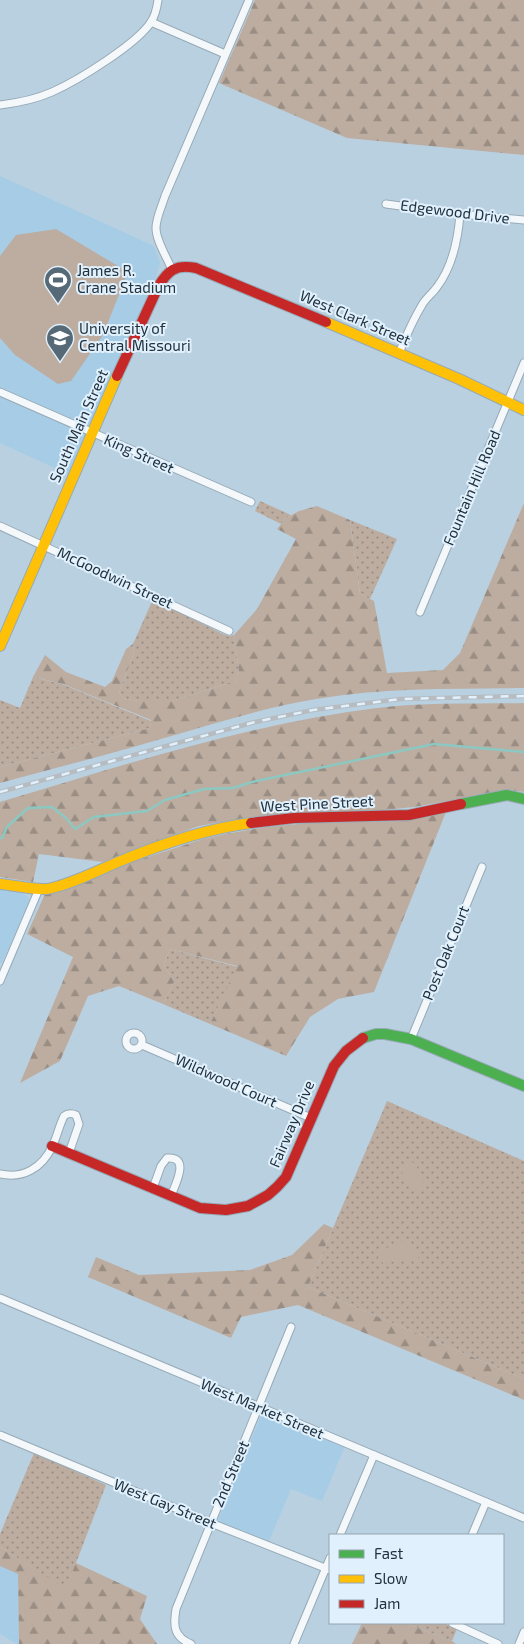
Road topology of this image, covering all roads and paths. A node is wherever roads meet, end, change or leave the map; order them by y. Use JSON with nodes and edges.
{"nodes":[{"id":1,"x":158,"y":0,"type":"edge"},
{"id":2,"x":249,"y":0,"type":"edge"},
{"id":3,"x":151,"y":22,"type":"junction"},
{"id":4,"x":225,"y":54,"type":"junction"},
{"id":5,"x":0,"y":105,"type":"edge"},
{"id":6,"x":386,"y":204,"type":"dead end"},
{"id":7,"x":460,"y":214,"type":"junction"},
{"id":8,"x":524,"y":220,"type":"edge"},
{"id":9,"x":172,"y":270,"type":"junction"},
{"id":10,"x":399,"y":353,"type":"junction"},
{"id":11,"x":524,"y":364,"type":"edge"},
{"id":12,"x":0,"y":392,"type":"edge"},
{"id":13,"x":508,"y":403,"type":"junction"},
{"id":14,"x":524,"y":410,"type":"edge"},
{"id":15,"x":93,"y":433,"type":"junction"},
{"id":16,"x":251,"y":502,"type":"dead end"},
{"id":17,"x":0,"y":526,"type":"edge"},
{"id":18,"x":43,"y":545,"type":"junction"},
{"id":19,"x":420,"y":612,"type":"dead end"},
{"id":20,"x":229,"y":631,"type":"dead end"},
{"id":21,"x":0,"y":646,"type":"edge"},
{"id":22,"x":524,"y":799,"type":"edge"},
{"id":23,"x":482,"y":867,"type":"dead end"},
{"id":24,"x":0,"y":884,"type":"edge"},
{"id":25,"x":39,"y":889,"type":"junction"},
{"id":26,"x":0,"y":981,"type":"edge"},
{"id":27,"x":411,"y":1040,"type":"junction"},
{"id":28,"x":142,"y":1045,"type":"dead end"},
{"id":29,"x":524,"y":1086,"type":"edge"},
{"id":30,"x":311,"y":1118,"type":"junction"},
{"id":31,"x":52,"y":1146,"type":"junction"},
{"id":32,"x":69,"y":1153,"type":"junction"},
{"id":33,"x":0,"y":1174,"type":"edge"},
{"id":34,"x":153,"y":1188,"type":"junction"},
{"id":35,"x":171,"y":1196,"type":"junction"},
{"id":36,"x":0,"y":1298,"type":"edge"},
{"id":37,"x":291,"y":1327,"type":"dead end"},
{"id":38,"x":259,"y":1407,"type":"junction"},
{"id":39,"x":0,"y":1435,"type":"edge"},
{"id":40,"x":374,"y":1455,"type":"junction"},
{"id":41,"x":486,"y":1502,"type":"junction"},
{"id":42,"x":524,"y":1518,"type":"edge"},
{"id":43,"x":211,"y":1524,"type":"junction"},
{"id":44,"x":340,"y":1534,"type":"edge"},
{"id":45,"x":472,"y":1534,"type":"edge"},
{"id":46,"x":328,"y":1570,"type":"edge"},
{"id":47,"x":454,"y":1624,"type":"edge"},
{"id":48,"x":524,"y":1632,"type":"edge"},
{"id":49,"x":192,"y":1644,"type":"edge"},
{"id":50,"x":294,"y":1644,"type":"edge"},
{"id":51,"x":498,"y":1644,"type":"edge"},
{"id":52,"x":519,"y":1644,"type":"edge"}],
"edges":[{"from":1,"to":3,"type":"street"},
{"from":2,"to":4,"type":"street"},
{"from":3,"to":4,"type":"street"},
{"from":3,"to":5,"type":"street"},
{"from":4,"to":9,"type":"street"},
{"from":6,"to":7,"type":"street","name":"Edgewood Drive"},
{"from":7,"to":8,"type":"street","name":"Edgewood Drive"},
{"from":7,"to":10,"type":"street"},
{"from":9,"to":10,"type":"street","name":"West Clark Street"},
{"from":9,"to":15,"type":"street","name":"South Main Street"},
{"from":10,"to":13,"type":"street","name":"West Clark Street"},
{"from":11,"to":13,"type":"street","name":"Fountain Hill Road"},
{"from":12,"to":15,"type":"street","name":"King Street"},
{"from":13,"to":14,"type":"street","name":"West Clark Street"},
{"from":13,"to":19,"type":"street","name":"Fountain Hill Road"},
{"from":15,"to":16,"type":"street","name":"King Street"},
{"from":15,"to":18,"type":"street","name":"South Main Street"},
{"from":17,"to":18,"type":"street","name":"McGoodwin Street"},
{"from":18,"to":20,"type":"street","name":"McGoodwin Street"},
{"from":18,"to":21,"type":"street","name":"South Main Street"},
{"from":22,"to":25,"type":"street","name":"West Pine Street"},
{"from":23,"to":27,"type":"street","name":"Post Oak Court"},
{"from":24,"to":25,"type":"street","name":"West Pine Street"},
{"from":25,"to":26,"type":"street"},
{"from":27,"to":29,"type":"street","name":"Fairway Drive"},
{"from":27,"to":30,"type":"street","name":"Fairway Drive"},
{"from":28,"to":30,"type":"street","name":"Wildwood Court"},
{"from":30,"to":35,"type":"street","name":"Fairway Drive"},
{"from":31,"to":32,"type":"street","name":"Fairway Drive"},
{"from":31,"to":32,"type":"street"},
{"from":31,"to":33,"type":"street"},
{"from":32,"to":34,"type":"street","name":"Fairway Drive"},
{"from":34,"to":35,"type":"street","name":"Fairway Drive"},
{"from":34,"to":35,"type":"street"},
{"from":36,"to":38,"type":"street","name":"West Market Street"},
{"from":37,"to":38,"type":"street","name":"2nd Street"},
{"from":38,"to":40,"type":"street","name":"West Market Street"},
{"from":38,"to":43,"type":"street","name":"2nd Street"},
{"from":39,"to":43,"type":"street","name":"West Gay Street"},
{"from":40,"to":41,"type":"street","name":"West Market Street"},
{"from":40,"to":44,"type":"street"},
{"from":41,"to":42,"type":"street","name":"West Market Street"},
{"from":41,"to":45,"type":"street"},
{"from":43,"to":46,"type":"street","name":"West Gay Street"},
{"from":43,"to":49,"type":"street","name":"2nd Street"},
{"from":46,"to":50,"type":"street"},
{"from":47,"to":51,"type":"street"},
{"from":48,"to":52,"type":"street"}]}
